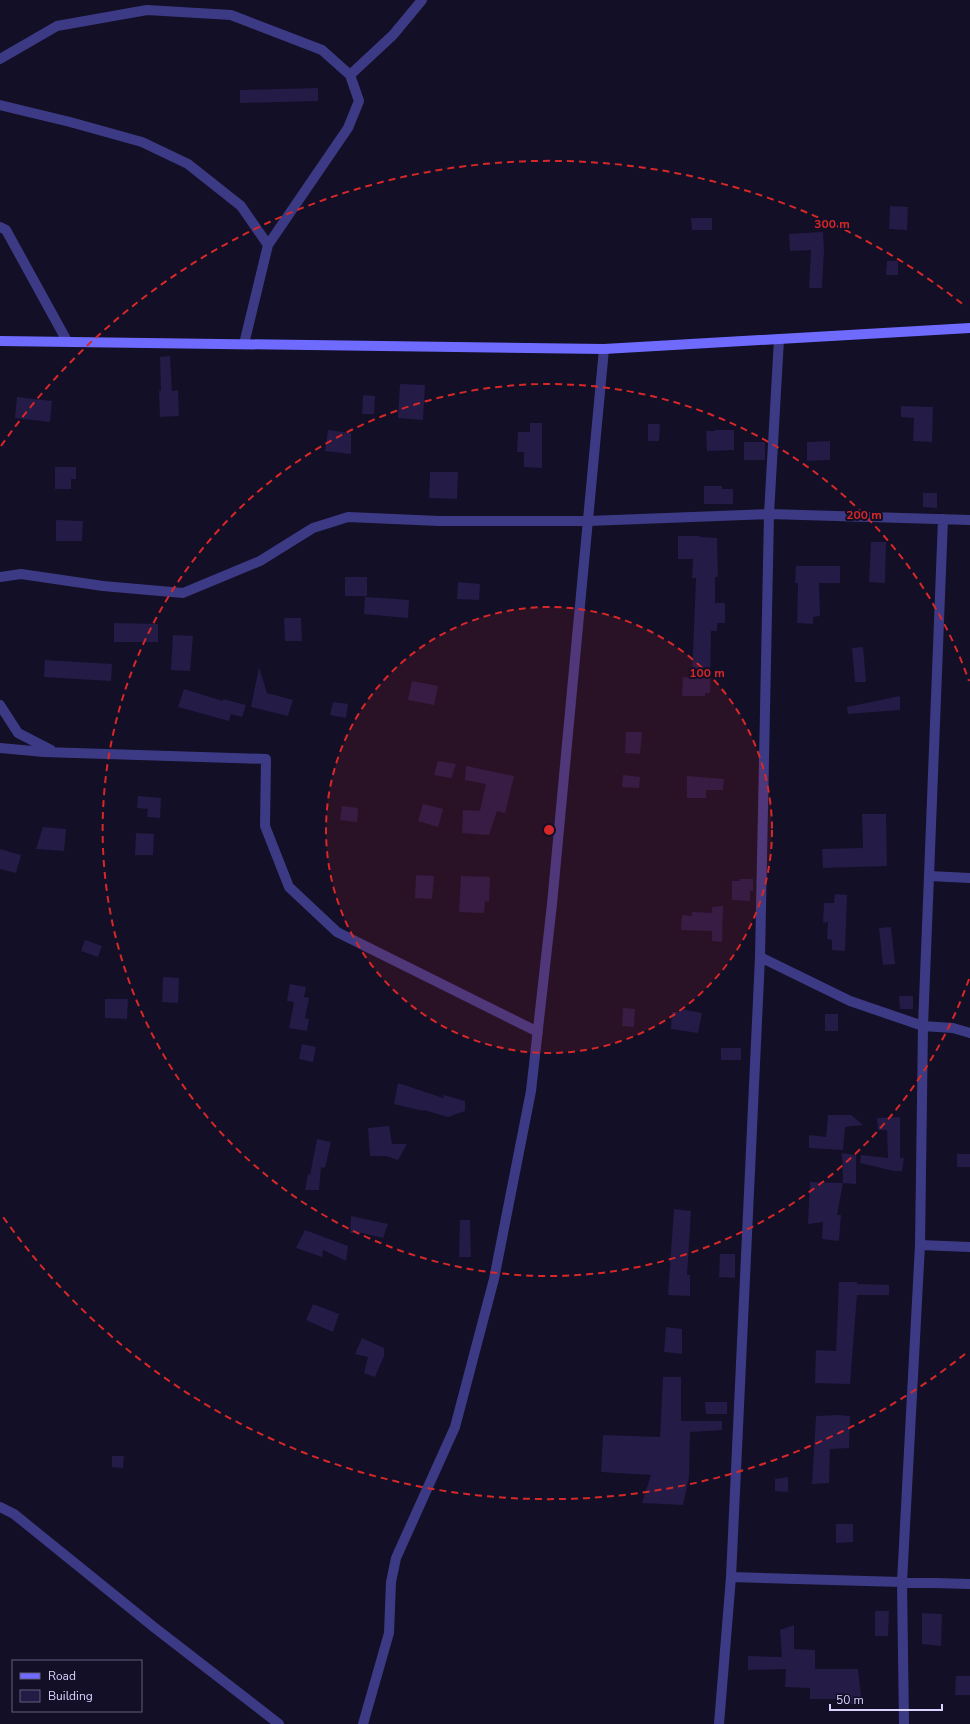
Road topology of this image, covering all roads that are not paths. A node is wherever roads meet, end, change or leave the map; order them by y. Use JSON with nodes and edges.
{"nodes":[{"id":1,"x":422,"y":0,"type":"edge"},
{"id":2,"x":0,"y":59,"type":"edge"},
{"id":3,"x":350,"y":75,"type":"junction"},
{"id":4,"x":0,"y":105,"type":"edge"},
{"id":5,"x":0,"y":226,"type":"edge"},
{"id":6,"x":268,"y":245,"type":"junction"},
{"id":7,"x":970,"y":328,"type":"edge"},
{"id":8,"x":779,"y":339,"type":"junction"},
{"id":9,"x":0,"y":341,"type":"edge"},
{"id":10,"x":67,"y":341,"type":"junction"},
{"id":11,"x":244,"y":344,"type":"junction"},
{"id":12,"x":604,"y":349,"type":"junction"},
{"id":13,"x":769,"y":514,"type":"junction"},
{"id":14,"x":943,"y":519,"type":"junction"},
{"id":15,"x":970,"y":520,"type":"edge"},
{"id":16,"x":588,"y":521,"type":"junction"},
{"id":17,"x":0,"y":577,"type":"edge"},
{"id":18,"x":0,"y":705,"type":"edge"},
{"id":19,"x":0,"y":748,"type":"edge"},
{"id":20,"x":121,"y":754,"type":"junction"},
{"id":21,"x":929,"y":876,"type":"junction"},
{"id":22,"x":970,"y":878,"type":"edge"},
{"id":23,"x":760,"y":957,"type":"junction"},
{"id":24,"x":923,"y":1026,"type":"junction"},
{"id":25,"x":538,"y":1032,"type":"junction"},
{"id":26,"x":970,"y":1033,"type":"edge"},
{"id":27,"x":920,"y":1245,"type":"junction"},
{"id":28,"x":970,"y":1247,"type":"edge"},
{"id":29,"x":0,"y":1507,"type":"edge"},
{"id":30,"x":730,"y":1577,"type":"junction"},
{"id":31,"x":902,"y":1582,"type":"junction"},
{"id":32,"x":970,"y":1584,"type":"edge"},
{"id":33,"x":280,"y":1724,"type":"edge"},
{"id":34,"x":363,"y":1724,"type":"edge"},
{"id":35,"x":719,"y":1724,"type":"edge"},
{"id":36,"x":904,"y":1724,"type":"edge"}],
"edges":[{"from":1,"to":3,"type":"street"},
{"from":2,"to":3,"type":"street"},
{"from":3,"to":6,"type":"street"},
{"from":4,"to":6,"type":"street"},
{"from":5,"to":10,"type":"street"},
{"from":6,"to":11,"type":"street"},
{"from":7,"to":8,"type":"street"},
{"from":8,"to":12,"type":"street"},
{"from":8,"to":13,"type":"street"},
{"from":9,"to":10,"type":"street"},
{"from":10,"to":11,"type":"street"},
{"from":11,"to":12,"type":"street"},
{"from":12,"to":16,"type":"street"},
{"from":13,"to":14,"type":"street"},
{"from":13,"to":16,"type":"street"},
{"from":13,"to":23,"type":"street"},
{"from":14,"to":15,"type":"street"},
{"from":14,"to":21,"type":"street"},
{"from":16,"to":17,"type":"street"},
{"from":16,"to":25,"type":"street"},
{"from":18,"to":20,"type":"street"},
{"from":19,"to":20,"type":"street"},
{"from":20,"to":25,"type":"street"},
{"from":21,"to":22,"type":"street"},
{"from":21,"to":24,"type":"street"},
{"from":23,"to":24,"type":"street"},
{"from":23,"to":30,"type":"street"},
{"from":24,"to":26,"type":"street"},
{"from":24,"to":27,"type":"street"},
{"from":25,"to":34,"type":"street"},
{"from":27,"to":28,"type":"street"},
{"from":27,"to":31,"type":"street"},
{"from":29,"to":33,"type":"street"},
{"from":30,"to":31,"type":"street"},
{"from":30,"to":35,"type":"street"},
{"from":31,"to":32,"type":"street"},
{"from":31,"to":36,"type":"street"}]}
